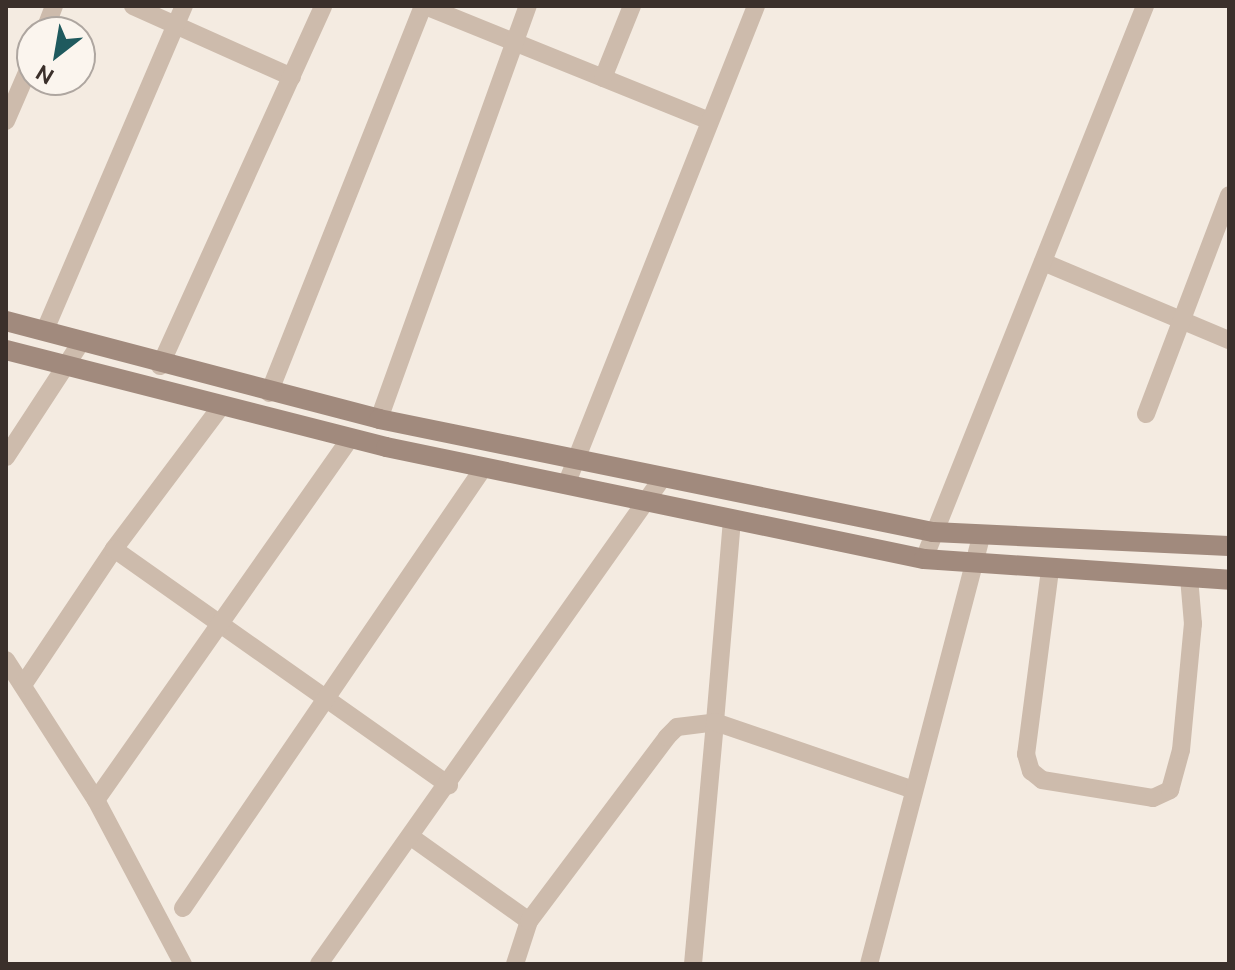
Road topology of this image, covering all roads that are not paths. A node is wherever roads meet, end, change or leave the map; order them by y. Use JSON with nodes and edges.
{"nodes":[{"id":1,"x":133,"y":6,"type":"edge"},
{"id":2,"x":184,"y":6,"type":"edge"},
{"id":3,"x":323,"y":6,"type":"edge"},
{"id":4,"x":424,"y":6,"type":"edge"},
{"id":5,"x":528,"y":6,"type":"edge"},
{"id":6,"x":632,"y":6,"type":"edge"},
{"id":7,"x":756,"y":6,"type":"edge"},
{"id":8,"x":1145,"y":6,"type":"edge"},
{"id":9,"x":176,"y":26,"type":"junction"},
{"id":10,"x":514,"y":43,"type":"junction"},
{"id":11,"x":292,"y":77,"type":"junction"},
{"id":12,"x":603,"y":78,"type":"junction"},
{"id":13,"x":13,"y":90,"type":"edge"},
{"id":14,"x":6,"y":121,"type":"edge"},
{"id":15,"x":710,"y":121,"type":"junction"},
{"id":16,"x":1229,"y":195,"type":"edge"},
{"id":17,"x":1043,"y":262,"type":"junction"},
{"id":18,"x":1182,"y":320,"type":"junction"},
{"id":19,"x":6,"y":321,"type":"edge"},
{"id":20,"x":45,"y":330,"type":"junction"},
{"id":21,"x":1229,"y":340,"type":"edge"},
{"id":22,"x":82,"y":341,"type":"junction"},
{"id":23,"x":6,"y":350,"type":"edge"},
{"id":24,"x":160,"y":366,"type":"junction"},
{"id":25,"x":67,"y":367,"type":"junction"},
{"id":26,"x":269,"y":393,"type":"junction"},
{"id":27,"x":220,"y":408,"type":"junction"},
{"id":28,"x":1146,"y":414,"type":"dead end"},
{"id":29,"x":379,"y":419,"type":"junction"},
{"id":30,"x":350,"y":438,"type":"junction"},
{"id":31,"x":6,"y":457,"type":"edge"},
{"id":32,"x":573,"y":462,"type":"junction"},
{"id":33,"x":484,"y":467,"type":"junction"},
{"id":34,"x":663,"y":477,"type":"junction"},
{"id":35,"x":566,"y":485,"type":"junction"},
{"id":36,"x":646,"y":502,"type":"junction"},
{"id":37,"x":732,"y":519,"type":"junction"},
{"id":38,"x":933,"y":532,"type":"junction"},
{"id":39,"x":981,"y":538,"type":"junction"},
{"id":40,"x":1229,"y":546,"type":"edge"},
{"id":41,"x":114,"y":549,"type":"junction"},
{"id":42,"x":924,"y":559,"type":"junction"},
{"id":43,"x":973,"y":567,"type":"junction"},
{"id":44,"x":1050,"y":570,"type":"junction"},
{"id":45,"x":1189,"y":577,"type":"junction"},
{"id":46,"x":1229,"y":580,"type":"edge"},
{"id":47,"x":222,"y":626,"type":"junction"},
{"id":48,"x":6,"y":660,"type":"edge"},
{"id":49,"x":23,"y":685,"type":"junction"},
{"id":50,"x":324,"y":697,"type":"junction"},
{"id":51,"x":715,"y":722,"type":"junction"},
{"id":52,"x":449,"y":785,"type":"junction"},
{"id":53,"x":911,"y":789,"type":"junction"},
{"id":54,"x":96,"y":800,"type":"junction"},
{"id":55,"x":414,"y":839,"type":"junction"},
{"id":56,"x":183,"y":908,"type":"dead end"},
{"id":57,"x":529,"y":921,"type":"junction"},
{"id":58,"x":183,"y":964,"type":"edge"},
{"id":59,"x":319,"y":964,"type":"edge"},
{"id":60,"x":515,"y":964,"type":"edge"},
{"id":61,"x":693,"y":964,"type":"edge"},
{"id":62,"x":869,"y":964,"type":"edge"}],
"edges":[{"from":1,"to":9,"type":"street"},
{"from":2,"to":9,"type":"street"},
{"from":3,"to":11,"type":"street"},
{"from":4,"to":10,"type":"street"},
{"from":4,"to":26,"type":"street"},
{"from":5,"to":10,"type":"street"},
{"from":6,"to":12,"type":"street"},
{"from":7,"to":15,"type":"street"},
{"from":8,"to":17,"type":"street"},
{"from":9,"to":11,"type":"street"},
{"from":9,"to":20,"type":"street"},
{"from":10,"to":12,"type":"street"},
{"from":10,"to":29,"type":"street"},
{"from":11,"to":24,"type":"street"},
{"from":12,"to":15,"type":"street"},
{"from":13,"to":14,"type":"street"},
{"from":15,"to":32,"type":"street"},
{"from":16,"to":18,"type":"street"},
{"from":17,"to":18,"type":"street"},
{"from":17,"to":38,"type":"street"},
{"from":18,"to":21,"type":"street"},
{"from":18,"to":28,"type":"street"},
{"from":19,"to":20,"type":"street"},
{"from":20,"to":22,"type":"street"},
{"from":22,"to":24,"type":"street"},
{"from":22,"to":25,"type":"street"},
{"from":23,"to":25,"type":"street"},
{"from":24,"to":26,"type":"street"},
{"from":25,"to":27,"type":"street"},
{"from":25,"to":31,"type":"street"},
{"from":26,"to":29,"type":"street"},
{"from":27,"to":30,"type":"street"},
{"from":27,"to":41,"type":"street"},
{"from":29,"to":32,"type":"street"},
{"from":30,"to":33,"type":"street"},
{"from":30,"to":47,"type":"street"},
{"from":32,"to":34,"type":"street"},
{"from":32,"to":35,"type":"street"},
{"from":33,"to":35,"type":"street"},
{"from":33,"to":50,"type":"street"},
{"from":34,"to":36,"type":"street"},
{"from":34,"to":38,"type":"street"},
{"from":35,"to":36,"type":"street"},
{"from":36,"to":37,"type":"street"},
{"from":36,"to":52,"type":"street"},
{"from":37,"to":42,"type":"street"},
{"from":37,"to":51,"type":"street"},
{"from":38,"to":39,"type":"street"},
{"from":38,"to":42,"type":"street"},
{"from":39,"to":40,"type":"street"},
{"from":39,"to":43,"type":"street"},
{"from":41,"to":47,"type":"street"},
{"from":41,"to":49,"type":"street"},
{"from":42,"to":43,"type":"street"},
{"from":43,"to":44,"type":"street"},
{"from":43,"to":53,"type":"street"},
{"from":44,"to":45,"type":"street"},
{"from":44,"to":45,"type":"street"},
{"from":45,"to":46,"type":"street"},
{"from":47,"to":50,"type":"street"},
{"from":47,"to":54,"type":"street"},
{"from":48,"to":49,"type":"street"},
{"from":49,"to":54,"type":"street"},
{"from":50,"to":52,"type":"street"},
{"from":50,"to":56,"type":"street"},
{"from":51,"to":53,"type":"street"},
{"from":51,"to":57,"type":"street"},
{"from":51,"to":61,"type":"street"},
{"from":52,"to":55,"type":"street"},
{"from":53,"to":62,"type":"street"},
{"from":54,"to":58,"type":"street"},
{"from":55,"to":57,"type":"street"},
{"from":55,"to":59,"type":"street"},
{"from":57,"to":60,"type":"street"}]}
